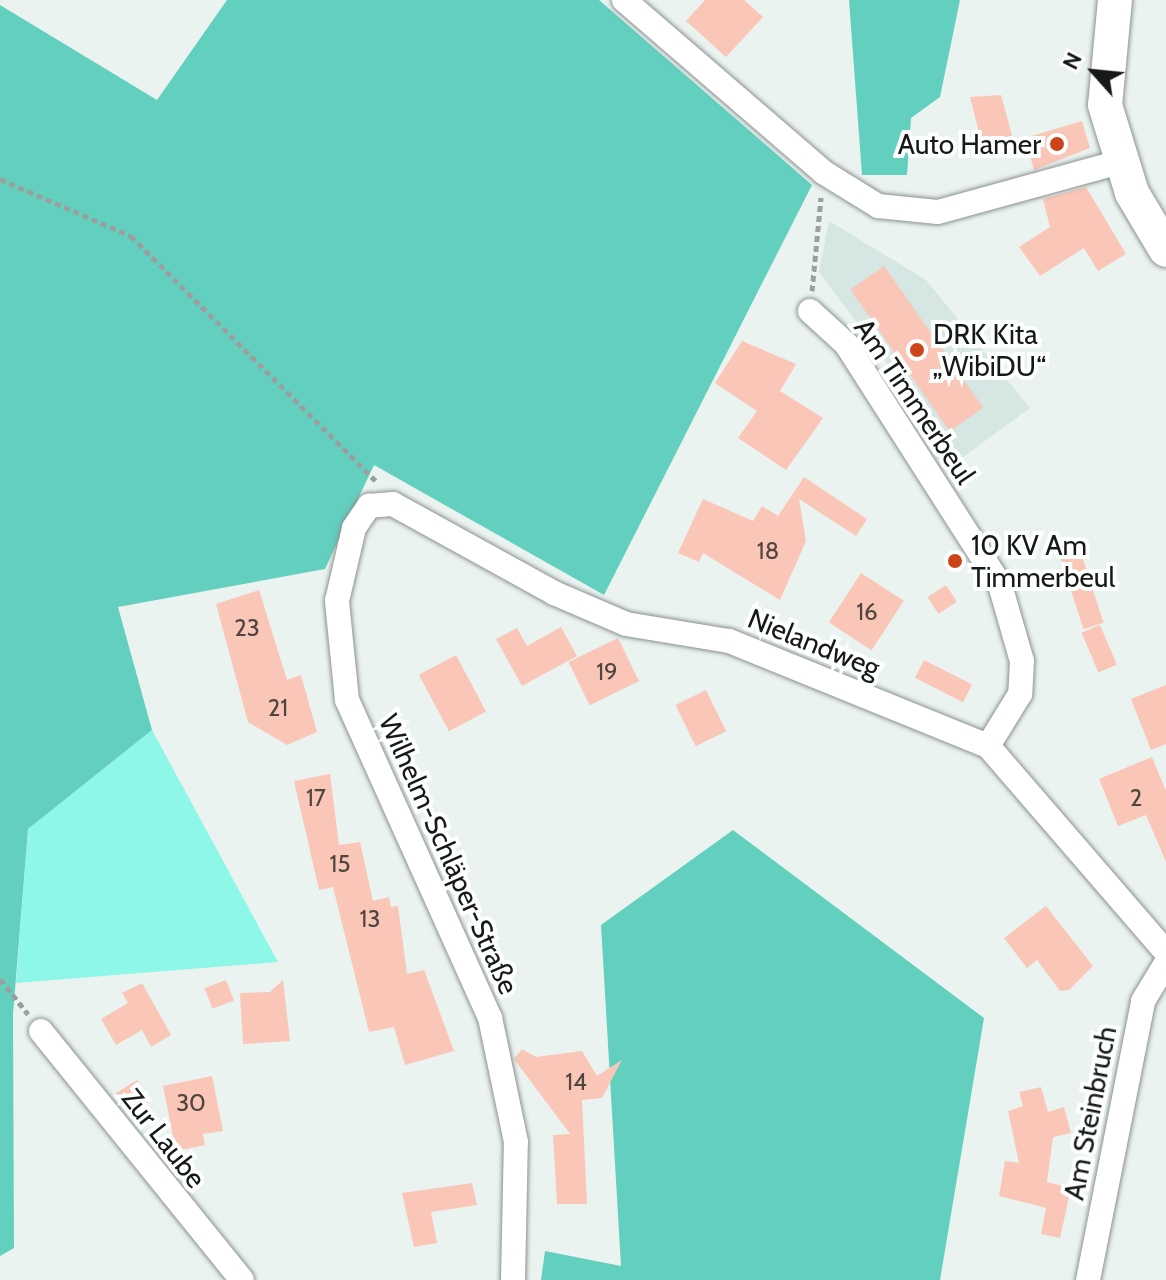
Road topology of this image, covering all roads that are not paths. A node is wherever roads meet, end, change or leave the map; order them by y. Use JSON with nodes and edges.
{"nodes":[{"id":1,"x":624,"y":0,"type":"edge"},
{"id":2,"x":1115,"y":0,"type":"edge"},
{"id":3,"x":1120,"y":162,"type":"junction"},
{"id":4,"x":1166,"y":250,"type":"edge"},
{"id":5,"x":810,"y":311,"type":"road end"},
{"id":6,"x":369,"y":506,"type":"joint"},
{"id":7,"x":988,"y":746,"type":"junction"},
{"id":8,"x":1166,"y":952,"type":"edge"},
{"id":9,"x":1166,"y":963,"type":"edge"},
{"id":10,"x":41,"y":1031,"type":"road end"},
{"id":11,"x":242,"y":1280,"type":"edge"},
{"id":12,"x":513,"y":1280,"type":"edge"},
{"id":13,"x":1088,"y":1280,"type":"edge"}],
"edges":[{"from":1,"to":3,"type":"street"},
{"from":2,"to":3,"type":"street"},
{"from":3,"to":4,"type":"street"},
{"from":5,"to":7,"type":"street","name":"Am Timmerbeul"},
{"from":6,"to":7,"type":"street","name":"Nielandweg"},
{"from":6,"to":12,"type":"street","name":"Wilhelm-Schläper-Straße"},
{"from":7,"to":8,"type":"street","name":"Nielandweg"},
{"from":9,"to":13,"type":"street","name":"Am Steinbruch"},
{"from":10,"to":11,"type":"street","name":"Zur Laube"}]}
